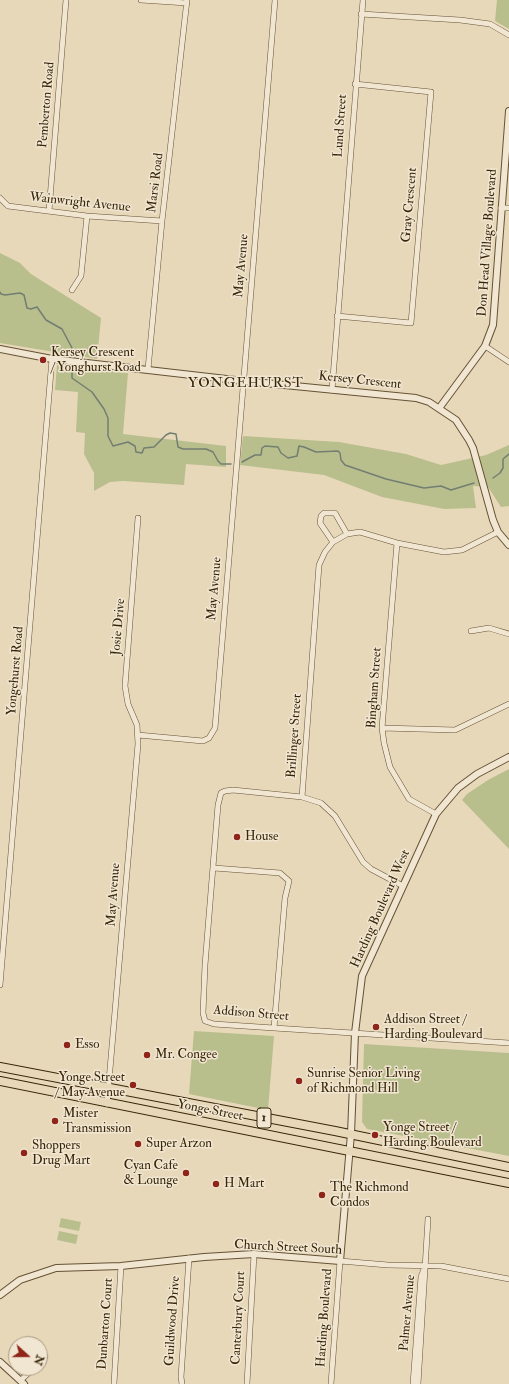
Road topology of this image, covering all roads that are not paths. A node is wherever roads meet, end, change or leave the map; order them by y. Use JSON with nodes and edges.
{"nodes":[{"id":1,"x":66,"y":0,"type":"edge"},
{"id":2,"x":141,"y":0,"type":"edge"},
{"id":3,"x":275,"y":0,"type":"edge"},
{"id":4,"x":363,"y":0,"type":"edge"},
{"id":5,"x":187,"y":2,"type":"edge"},
{"id":6,"x":361,"y":14,"type":"junction"},
{"id":7,"x":509,"y":35,"type":"edge"},
{"id":8,"x":355,"y":84,"type":"junction"},
{"id":9,"x":509,"y":111,"type":"edge"},
{"id":10,"x":0,"y":198,"type":"edge"},
{"id":11,"x":500,"y":208,"type":"junction"},
{"id":12,"x":509,"y":208,"type":"edge"},
{"id":13,"x":49,"y":211,"type":"junction"},
{"id":14,"x":87,"y":216,"type":"junction"},
{"id":15,"x":162,"y":221,"type":"junction"},
{"id":16,"x":72,"y":290,"type":"dead end"},
{"id":17,"x":337,"y":316,"type":"junction"},
{"id":18,"x":485,"y":346,"type":"junction"},
{"id":19,"x":0,"y":348,"type":"edge"},
{"id":20,"x":52,"y":359,"type":"junction"},
{"id":21,"x":509,"y":362,"type":"edge"},
{"id":22,"x":148,"y":369,"type":"junction"},
{"id":23,"x":244,"y":381,"type":"junction"},
{"id":24,"x":332,"y":390,"type":"junction"},
{"id":25,"x":440,"y":407,"type":"junction"},
{"id":26,"x":138,"y":518,"type":"dead end"},
{"id":27,"x":498,"y":532,"type":"junction"},
{"id":28,"x":347,"y":534,"type":"junction"},
{"id":29,"x":332,"y":542,"type":"junction"},
{"id":30,"x":397,"y":542,"type":"junction"},
{"id":31,"x":509,"y":546,"type":"edge"},
{"id":32,"x":471,"y":631,"type":"dead end"},
{"id":33,"x":509,"y":634,"type":"edge"},
{"id":34,"x":509,"y":704,"type":"edge"},
{"id":35,"x":382,"y":728,"type":"junction"},
{"id":36,"x":138,"y":735,"type":"junction"},
{"id":37,"x":509,"y":757,"type":"edge"},
{"id":38,"x":302,"y":797,"type":"junction"},
{"id":39,"x":436,"y":814,"type":"junction"},
{"id":40,"x":214,"y":868,"type":"junction"},
{"id":41,"x":403,"y":886,"type":"junction"},
{"id":42,"x":0,"y":985,"type":"edge"},
{"id":43,"x":274,"y":1028,"type":"junction"},
{"id":44,"x":355,"y":1033,"type":"junction"},
{"id":45,"x":509,"y":1043,"type":"edge"},
{"id":46,"x":0,"y":1067,"type":"edge"},
{"id":47,"x":0,"y":1081,"type":"edge"},
{"id":48,"x":109,"y":1088,"type":"junction"},
{"id":49,"x":108,"y":1104,"type":"junction"},
{"id":50,"x":351,"y":1134,"type":"junction"},
{"id":51,"x":349,"y":1151,"type":"junction"},
{"id":52,"x":509,"y":1167,"type":"edge"},
{"id":53,"x":509,"y":1183,"type":"edge"},
{"id":54,"x":428,"y":1219,"type":"dead end"},
{"id":55,"x":254,"y":1254,"type":"junction"},
{"id":56,"x":189,"y":1258,"type":"junction"},
{"id":57,"x":340,"y":1261,"type":"junction"},
{"id":58,"x":121,"y":1266,"type":"junction"},
{"id":59,"x":424,"y":1266,"type":"junction"},
{"id":60,"x":509,"y":1279,"type":"edge"},
{"id":61,"x":0,"y":1295,"type":"edge"},
{"id":62,"x":0,"y":1362,"type":"edge"},
{"id":63,"x":23,"y":1382,"type":"edge"},
{"id":64,"x":114,"y":1384,"type":"edge"},
{"id":65,"x":182,"y":1384,"type":"edge"},
{"id":66,"x":247,"y":1384,"type":"edge"},
{"id":67,"x":331,"y":1384,"type":"edge"},
{"id":68,"x":413,"y":1384,"type":"edge"},
{"id":69,"x":418,"y":1384,"type":"edge"}],
"edges":[{"from":1,"to":13,"type":"street","name":"Pemberton Road"},
{"from":2,"to":5,"type":"street"},
{"from":3,"to":23,"type":"street","name":"May Avenue"},
{"from":4,"to":6,"type":"street","name":"Lund Street"},
{"from":5,"to":15,"type":"street","name":"Marsi Road"},
{"from":6,"to":7,"type":"street"},
{"from":6,"to":8,"type":"street","name":"Lund Street"},
{"from":8,"to":17,"type":"street","name":"Lund Street"},
{"from":8,"to":17,"type":"street","name":"Gray Crescent"},
{"from":9,"to":11,"type":"street","name":"Don Head Village Boulevard"},
{"from":10,"to":13,"type":"street","name":"Wainwright Avenue"},
{"from":11,"to":12,"type":"street"},
{"from":11,"to":18,"type":"street","name":"Don Head Village Boulevard"},
{"from":13,"to":14,"type":"street","name":"Wainwright Avenue"},
{"from":14,"to":15,"type":"street","name":"Wainwright Avenue"},
{"from":14,"to":16,"type":"street"},
{"from":15,"to":22,"type":"street","name":"Marsi Road"},
{"from":17,"to":24,"type":"street","name":"Lund Street"},
{"from":18,"to":21,"type":"street"},
{"from":18,"to":25,"type":"street","name":"Don Head Village Boulevard"},
{"from":19,"to":20,"type":"street","name":"Kersey Crescent"},
{"from":20,"to":22,"type":"street","name":"Kersey Crescent"},
{"from":20,"to":42,"type":"street","name":"Yongehurst Road"},
{"from":22,"to":23,"type":"street","name":"Kersey Crescent"},
{"from":23,"to":24,"type":"street","name":"Kersey Crescent"},
{"from":23,"to":36,"type":"street","name":"May Avenue"},
{"from":24,"to":25,"type":"street","name":"Kersey Crescent"},
{"from":25,"to":27,"type":"street","name":"Kersey Crescent"},
{"from":26,"to":36,"type":"street","name":"Josie Drive"},
{"from":27,"to":30,"type":"street"},
{"from":27,"to":31,"type":"street","name":"Kersey Crescent"},
{"from":28,"to":29,"type":"street"},
{"from":28,"to":29,"type":"street"},
{"from":28,"to":30,"type":"street"},
{"from":29,"to":38,"type":"street","name":"Brillinger Street"},
{"from":30,"to":35,"type":"street","name":"Bingham Street"},
{"from":32,"to":33,"type":"street"},
{"from":34,"to":35,"type":"street"},
{"from":35,"to":39,"type":"street","name":"Bingham Street"},
{"from":36,"to":48,"type":"street","name":"May Avenue"},
{"from":37,"to":39,"type":"street","name":"Harding Boulevard West"},
{"from":38,"to":40,"type":"street","name":"Addison Street"},
{"from":38,"to":41,"type":"street","name":"Brillinger Street"},
{"from":39,"to":41,"type":"street","name":"Harding Boulevard West"},
{"from":40,"to":43,"type":"street","name":"Addison Street"},
{"from":40,"to":43,"type":"street"},
{"from":41,"to":44,"type":"street","name":"Harding Boulevard West"},
{"from":43,"to":44,"type":"street","name":"Addison Street"},
{"from":44,"to":45,"type":"street","name":"Addison Street"},
{"from":44,"to":50,"type":"street","name":"Harding Boulevard West"},
{"from":46,"to":48,"type":"main road","name":"Yonge Street","number":"1"},
{"from":47,"to":49,"type":"main road","name":"Yonge Street","number":"1"},
{"from":48,"to":49,"type":"street","name":"May Avenue"},
{"from":48,"to":50,"type":"main road","name":"Yonge Street","number":"1"},
{"from":49,"to":51,"type":"main road","name":"Yonge Street","number":"1"},
{"from":50,"to":51,"type":"street","name":"Harding Boulevard"},
{"from":50,"to":52,"type":"main road","name":"Yonge Street","number":"1"},
{"from":51,"to":53,"type":"main road","name":"Yonge Street","number":"1"},
{"from":51,"to":57,"type":"street","name":"Harding Boulevard"},
{"from":54,"to":59,"type":"street"},
{"from":55,"to":56,"type":"street","name":"Church Street South"},
{"from":55,"to":57,"type":"street","name":"Church Street South"},
{"from":55,"to":66,"type":"street","name":"Canterbury Court"},
{"from":56,"to":58,"type":"street","name":"Church Street South"},
{"from":56,"to":65,"type":"street","name":"Guildwood Drive"},
{"from":57,"to":59,"type":"street","name":"Church Street South"},
{"from":57,"to":67,"type":"street","name":"Harding Boulevard"},
{"from":58,"to":61,"type":"street","name":"Church Street South"},
{"from":58,"to":64,"type":"street","name":"Dunbarton Court"},
{"from":59,"to":60,"type":"street","name":"Church Street South"},
{"from":59,"to":68,"type":"street","name":"Palmer Avenue"},
{"from":59,"to":69,"type":"street","name":"Palmer Avenue"},
{"from":62,"to":63,"type":"street"}]}
